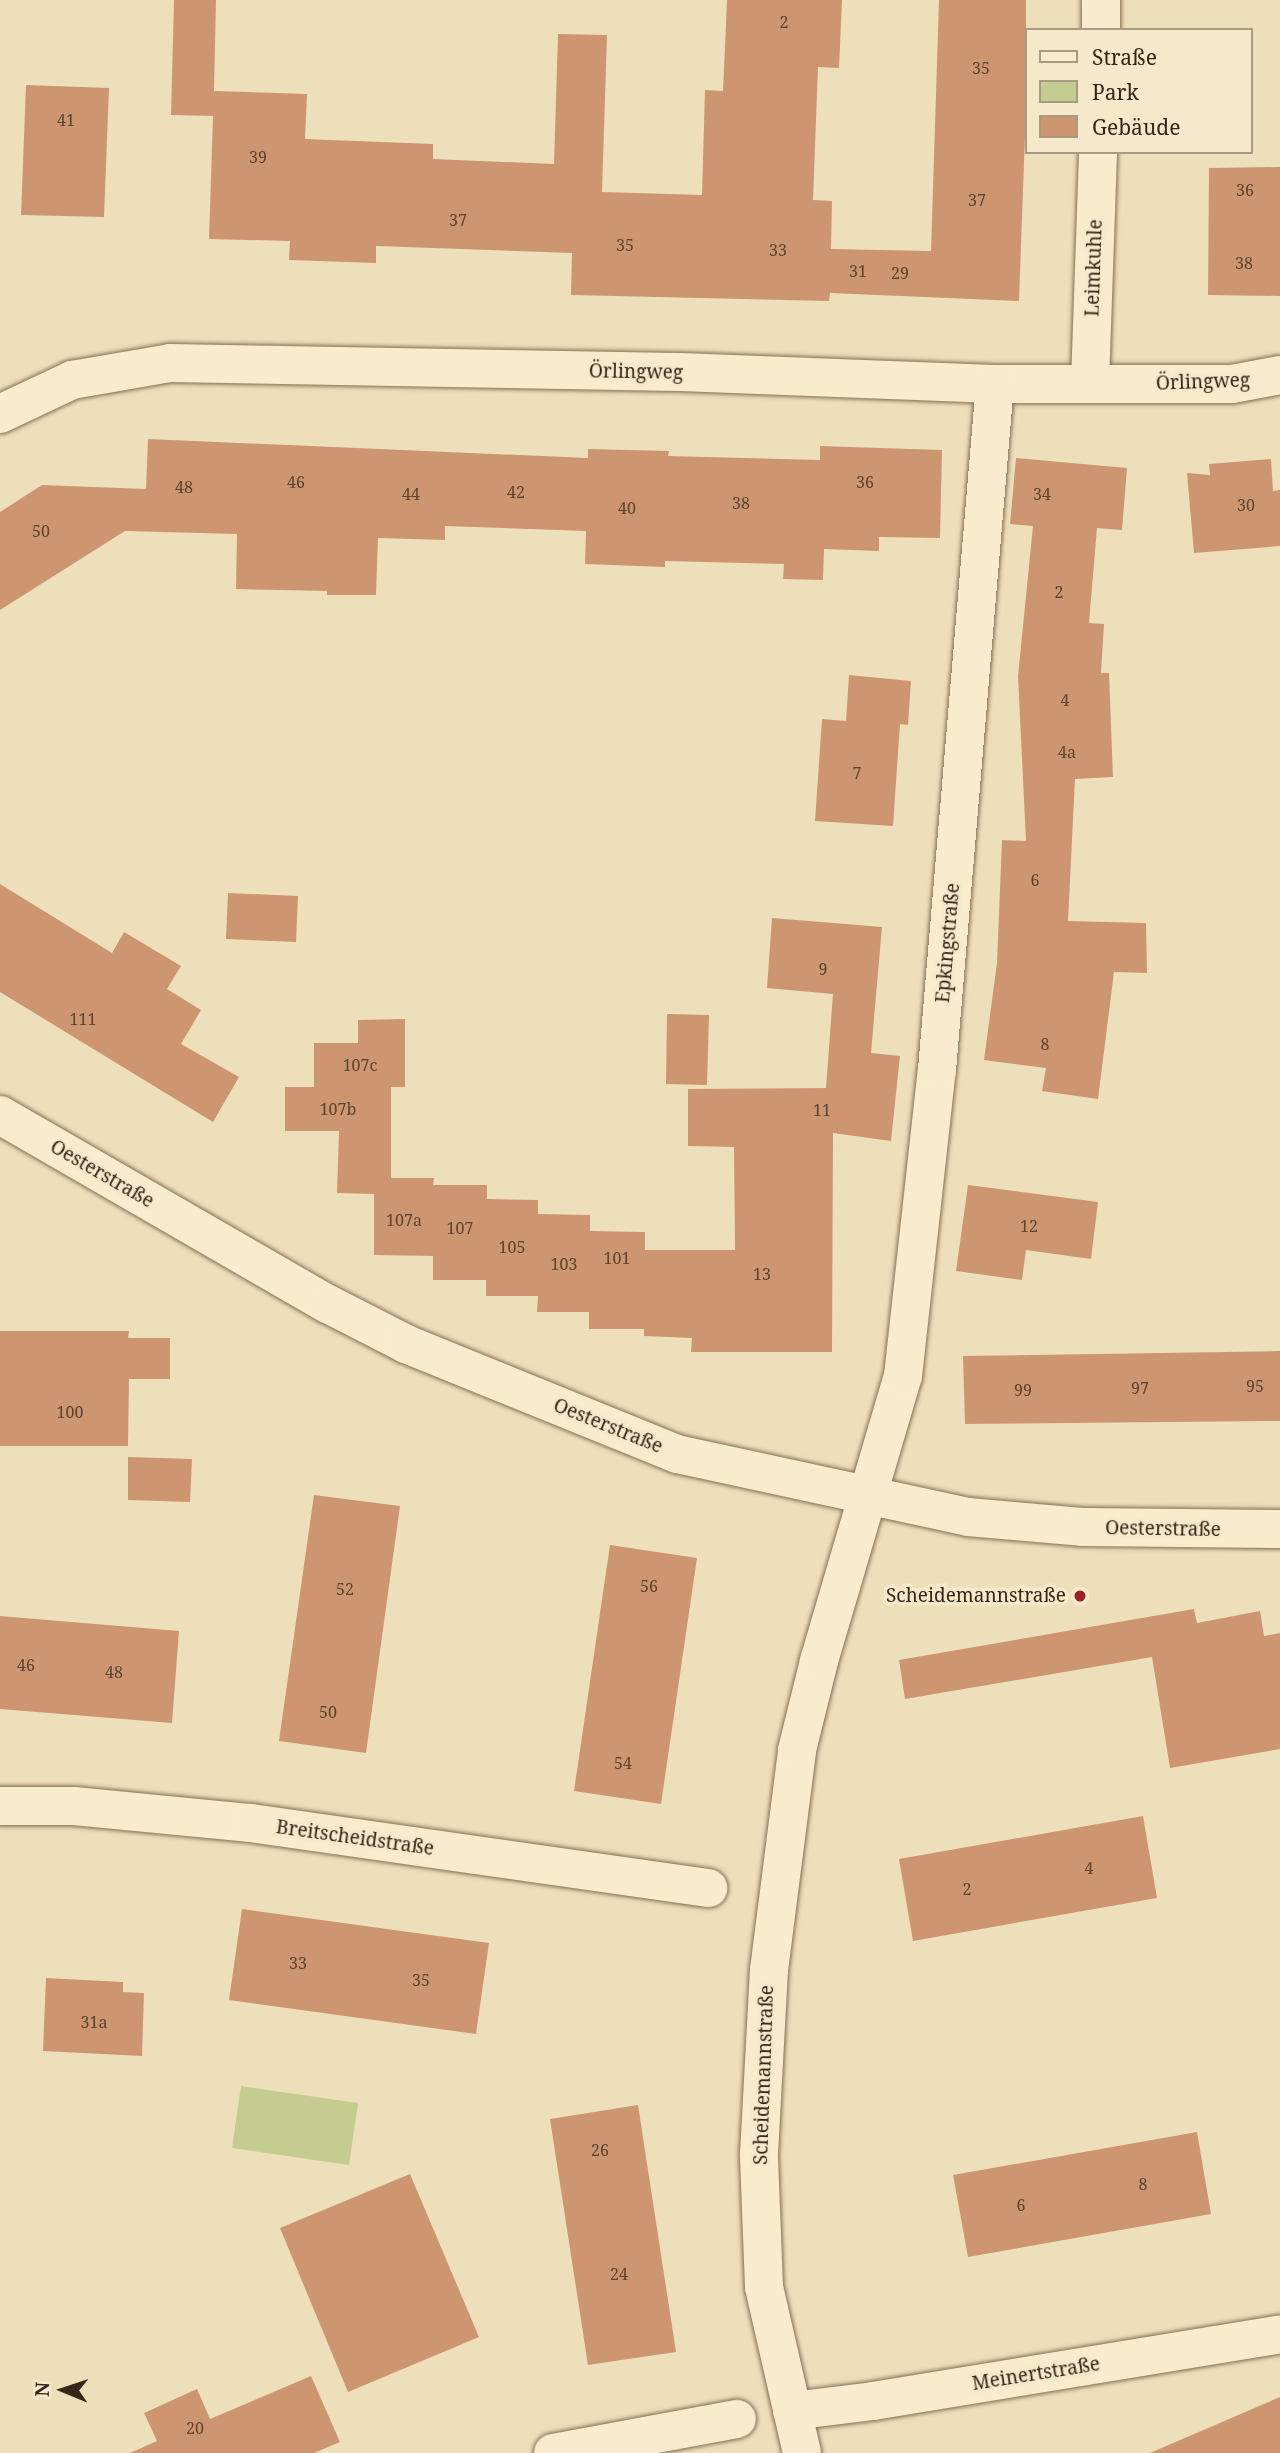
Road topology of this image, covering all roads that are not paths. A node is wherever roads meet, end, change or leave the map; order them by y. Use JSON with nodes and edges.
{"nodes":[{"id":1,"x":1101,"y":0,"type":"edge"},
{"id":2,"x":1101,"y":28,"type":"edge"},
{"id":3,"x":1098,"y":154,"type":"edge"},
{"id":4,"x":1280,"y":375,"type":"edge"},
{"id":5,"x":1090,"y":383,"type":"junction"},
{"id":6,"x":995,"y":384,"type":"junction"},
{"id":7,"x":0,"y":414,"type":"edge"},
{"id":8,"x":0,"y":1115,"type":"edge"},
{"id":9,"x":868,"y":1497,"type":"junction"},
{"id":10,"x":1280,"y":1529,"type":"edge"},
{"id":11,"x":0,"y":1805,"type":"edge"},
{"id":12,"x":708,"y":1888,"type":"dead end"},
{"id":13,"x":1280,"y":2334,"type":"edge"},
{"id":14,"x":792,"y":2411,"type":"junction"},
{"id":15,"x":737,"y":2418,"type":"dead end"},
{"id":16,"x":553,"y":2453,"type":"edge"},
{"id":17,"x":802,"y":2453,"type":"edge"}],
"edges":[{"from":1,"to":2,"type":"street"},
{"from":3,"to":5,"type":"street","name":"Leimkuhle"},
{"from":4,"to":5,"type":"street","name":"Örlingweg"},
{"from":5,"to":6,"type":"street","name":"Örlingweg"},
{"from":6,"to":7,"type":"street","name":"Örlingweg"},
{"from":6,"to":9,"type":"street","name":"Epkingstraße"},
{"from":8,"to":9,"type":"street","name":"Oesterstraße"},
{"from":9,"to":10,"type":"street","name":"Oesterstraße"},
{"from":9,"to":14,"type":"street","name":"Scheidemannstraße"},
{"from":11,"to":12,"type":"street","name":"Breitscheidstraße"},
{"from":13,"to":14,"type":"street","name":"Meinertstraße"},
{"from":14,"to":17,"type":"street","name":"Scheidemannstraße"},
{"from":15,"to":16,"type":"street"}]}
